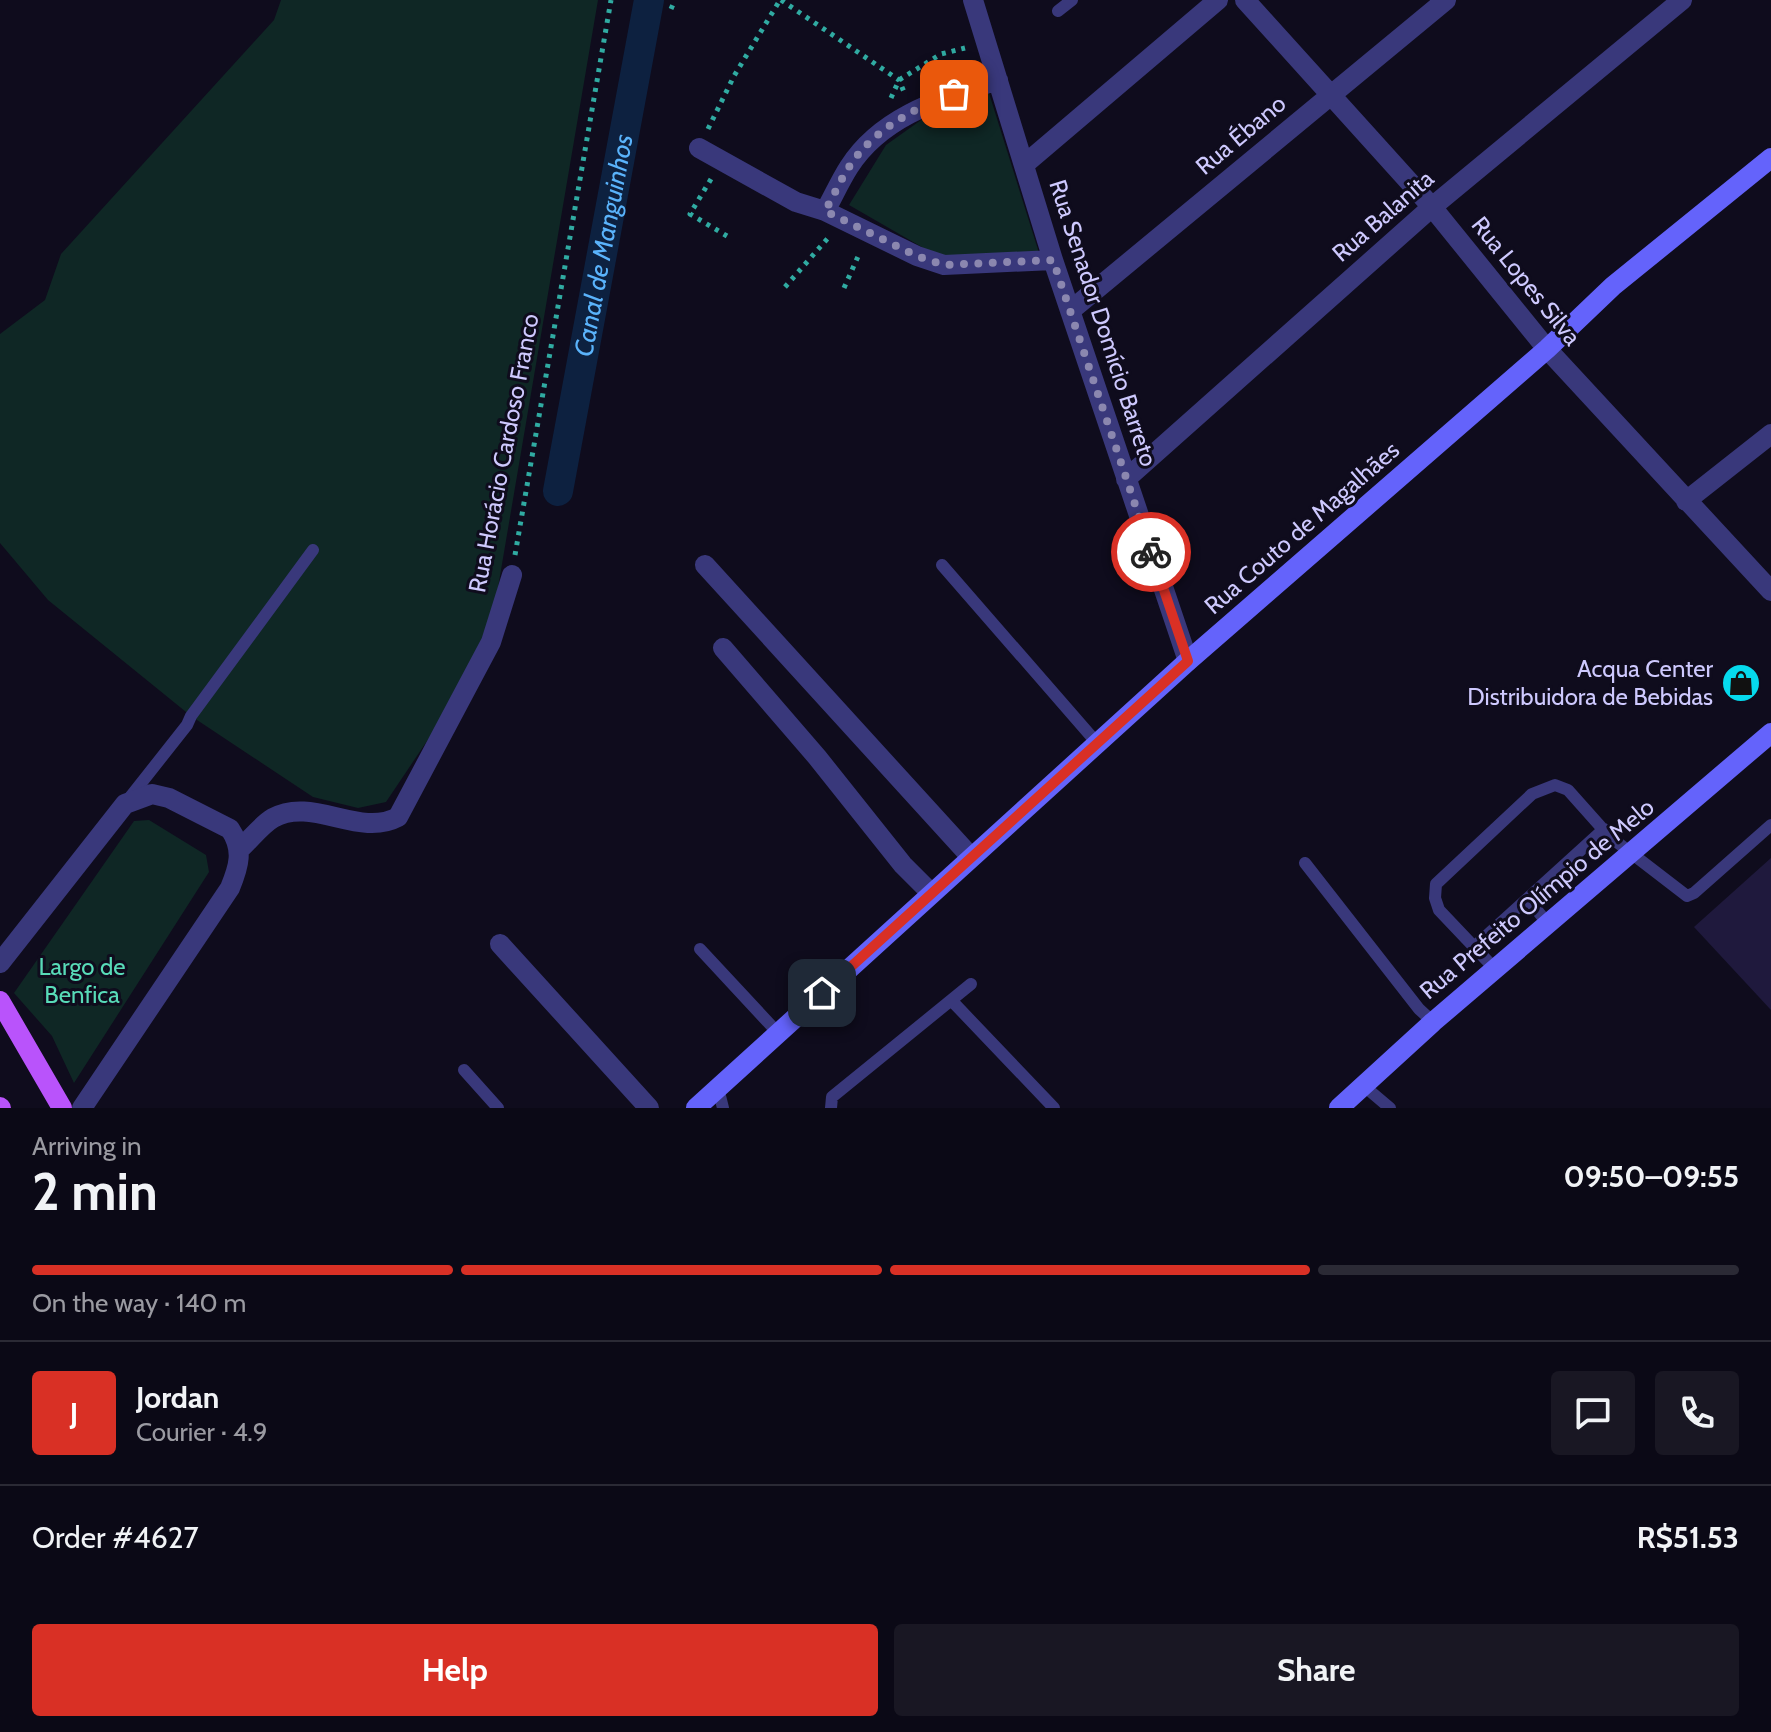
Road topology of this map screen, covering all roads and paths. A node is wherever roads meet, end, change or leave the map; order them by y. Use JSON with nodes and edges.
{"nodes":[{"id":1,"x":611,"y":0,"type":"edge"},
{"id":2,"x":675,"y":0,"type":"edge"},
{"id":3,"x":780,"y":0,"type":"edge"},
{"id":4,"x":973,"y":0,"type":"edge"},
{"id":5,"x":1072,"y":0,"type":"edge"},
{"id":6,"x":1218,"y":0,"type":"edge"},
{"id":7,"x":1245,"y":0,"type":"edge"},
{"id":8,"x":1446,"y":0,"type":"edge"},
{"id":9,"x":1682,"y":0,"type":"edge"},
{"id":10,"x":671,"y":9,"type":"dead end"},
{"id":11,"x":1058,"y":11,"type":"dead end"},
{"id":12,"x":987,"y":42,"type":"junction"},
{"id":13,"x":899,"y":80,"type":"junction"},
{"id":14,"x":998,"y":80,"type":"junction"},
{"id":15,"x":1331,"y":95,"type":"junction"},
{"id":16,"x":911,"y":112,"type":"junction"},
{"id":17,"x":872,"y":139,"type":"junction"},
{"id":18,"x":699,"y":148,"type":"joint"},
{"id":19,"x":1771,"y":158,"type":"edge"},
{"id":20,"x":722,"y":161,"type":"junction"},
{"id":21,"x":1025,"y":164,"type":"junction"},
{"id":22,"x":1432,"y":207,"type":"junction"},
{"id":23,"x":834,"y":216,"type":"junction"},
{"id":24,"x":868,"y":233,"type":"junction"},
{"id":25,"x":727,"y":236,"type":"dead end"},
{"id":26,"x":1053,"y":260,"type":"junction"},
{"id":27,"x":785,"y":287,"type":"dead end"},
{"id":28,"x":844,"y":288,"type":"dead end"},
{"id":29,"x":1070,"y":311,"type":"junction"},
{"id":30,"x":1547,"y":349,"type":"junction"},
{"id":31,"x":1771,"y":434,"type":"edge"},
{"id":32,"x":1126,"y":479,"type":"junction"},
{"id":33,"x":1686,"y":501,"type":"junction"},
{"id":34,"x":313,"y":550,"type":"dead end"},
{"id":35,"x":705,"y":565,"type":"dead end"},
{"id":36,"x":942,"y":565,"type":"dead end"},
{"id":37,"x":512,"y":575,"type":"joint"},
{"id":38,"x":1771,"y":591,"type":"edge"},
{"id":39,"x":723,"y":648,"type":"dead end"},
{"id":40,"x":1188,"y":661,"type":"junction"},
{"id":41,"x":1771,"y":733,"type":"edge"},
{"id":42,"x":1097,"y":743,"type":"junction"},
{"id":43,"x":125,"y":804,"type":"junction"},
{"id":44,"x":1771,"y":825,"type":"edge"},
{"id":45,"x":1604,"y":829,"type":"junction"},
{"id":46,"x":240,"y":849,"type":"junction"},
{"id":47,"x":1633,"y":852,"type":"junction"},
{"id":48,"x":971,"y":857,"type":"junction"},
{"id":49,"x":1305,"y":863,"type":"dead end"},
{"id":50,"x":931,"y":893,"type":"junction"},
{"id":51,"x":1528,"y":899,"type":"junction"},
{"id":52,"x":1548,"y":924,"type":"junction"},
{"id":53,"x":500,"y":944,"type":"dead end"},
{"id":54,"x":1473,"y":948,"type":"junction"},
{"id":55,"x":700,"y":949,"type":"dead end"},
{"id":56,"x":0,"y":963,"type":"edge"},
{"id":57,"x":1495,"y":969,"type":"junction"},
{"id":58,"x":971,"y":984,"type":"dead end"},
{"id":59,"x":951,"y":1000,"type":"junction"},
{"id":60,"x":0,"y":1001,"type":"edge"},
{"id":61,"x":1433,"y":1022,"type":"junction"},
{"id":62,"x":778,"y":1033,"type":"junction"},
{"id":63,"x":464,"y":1070,"type":"dead end"},
{"id":64,"x":1364,"y":1086,"type":"junction"},
{"id":65,"x":720,"y":1098,"type":"edge"},
{"id":66,"x":62,"y":1108,"type":"edge"},
{"id":67,"x":82,"y":1108,"type":"edge"},
{"id":68,"x":498,"y":1108,"type":"edge"},
{"id":69,"x":649,"y":1108,"type":"edge"},
{"id":70,"x":696,"y":1108,"type":"edge"},
{"id":71,"x":831,"y":1108,"type":"edge"},
{"id":72,"x":1054,"y":1108,"type":"edge"},
{"id":73,"x":1339,"y":1108,"type":"edge"},
{"id":74,"x":1390,"y":1108,"type":"edge"}],
"edges":[{"from":1,"to":37,"type":"path","name":"Rua Horácio Cardoso Franco"},
{"from":2,"to":10,"type":"path"},
{"from":3,"to":13,"type":"path"},
{"from":3,"to":18,"type":"path"},
{"from":4,"to":12,"type":"street","name":"Rua Senador Domício Barreto"},
{"from":5,"to":11,"type":"lane"},
{"from":6,"to":21,"type":"street"},
{"from":7,"to":15,"type":"street","name":"Rua Lopes Silva"},
{"from":8,"to":15,"type":"street","name":"Rua Ébano"},
{"from":9,"to":22,"type":"street","name":"Rua Balanita"},
{"from":12,"to":13,"type":"path"},
{"from":12,"to":14,"type":"street","name":"Rua Senador Domício Barreto"},
{"from":13,"to":16,"type":"path"},
{"from":13,"to":17,"type":"path"},
{"from":14,"to":16,"type":"street"},
{"from":14,"to":21,"type":"street","name":"Rua Senador Domício Barreto"},
{"from":15,"to":22,"type":"street","name":"Rua Lopes Silva"},
{"from":15,"to":29,"type":"street","name":"Rua Ébano"},
{"from":16,"to":17,"type":"street"},
{"from":17,"to":23,"type":"street"},
{"from":18,"to":20,"type":"street"},
{"from":19,"to":30,"type":"main road","name":"Rua Couto de Magalhães"},
{"from":20,"to":23,"type":"street"},
{"from":20,"to":25,"type":"path"},
{"from":21,"to":26,"type":"street","name":"Rua Senador Domício Barreto"},
{"from":22,"to":30,"type":"street","name":"Rua Lopes Silva"},
{"from":22,"to":32,"type":"street","name":"Rua Balanita"},
{"from":23,"to":24,"type":"street"},
{"from":23,"to":27,"type":"path"},
{"from":24,"to":26,"type":"street"},
{"from":24,"to":28,"type":"path"},
{"from":26,"to":29,"type":"street","name":"Rua Senador Domício Barreto"},
{"from":29,"to":32,"type":"street","name":"Rua Senador Domício Barreto"},
{"from":30,"to":33,"type":"street","name":"Rua Lopes Silva"},
{"from":30,"to":40,"type":"main road","name":"Rua Couto de Magalhães"},
{"from":31,"to":33,"type":"street"},
{"from":32,"to":40,"type":"street","name":"Rua Senador Domício Barreto"},
{"from":33,"to":38,"type":"street","name":"Rua Lopes Silva"},
{"from":34,"to":43,"type":"lane"},
{"from":35,"to":48,"type":"street"},
{"from":36,"to":42,"type":"lane"},
{"from":37,"to":46,"type":"street","name":"Rua Horácio Cardoso Franco"},
{"from":39,"to":50,"type":"street"},
{"from":40,"to":42,"type":"main road","name":"Rua Couto de Magalhães"},
{"from":41,"to":47,"type":"main road","name":"Rua Prefeito Olímpio de Melo"},
{"from":42,"to":48,"type":"main road","name":"Rua Couto de Magalhães"},
{"from":43,"to":46,"type":"street"},
{"from":43,"to":56,"type":"street"},
{"from":44,"to":47,"type":"lane"},
{"from":45,"to":47,"type":"lane"},
{"from":45,"to":51,"type":"lane"},
{"from":45,"to":54,"type":"lane"},
{"from":46,"to":67,"type":"street"},
{"from":47,"to":52,"type":"main road","name":"Rua Prefeito Olímpio de Melo"},
{"from":48,"to":50,"type":"main road","name":"Rua Couto de Magalhães"},
{"from":49,"to":61,"type":"lane"},
{"from":50,"to":62,"type":"main road","name":"Rua Couto de Magalhães"},
{"from":51,"to":52,"type":"lane"},
{"from":51,"to":54,"type":"lane"},
{"from":52,"to":57,"type":"main road","name":"Rua Prefeito Olímpio de Melo"},
{"from":53,"to":69,"type":"street"},
{"from":54,"to":57,"type":"lane"},
{"from":55,"to":62,"type":"lane"},
{"from":57,"to":61,"type":"main road","name":"Rua Prefeito Olímpio de Melo"},
{"from":58,"to":59,"type":"lane"},
{"from":59,"to":71,"type":"lane"},
{"from":59,"to":72,"type":"lane"},
{"from":60,"to":66,"type":"main road"},
{"from":61,"to":64,"type":"main road","name":"Rua Prefeito Olímpio de Melo"},
{"from":62,"to":65,"type":"main road","name":"Rua Couto de Magalhães"},
{"from":63,"to":68,"type":"lane"},
{"from":64,"to":73,"type":"main road","name":"Rua Prefeito Olímpio de Melo"},
{"from":64,"to":74,"type":"lane"},
{"from":65,"to":70,"type":"main road","name":"Rua Couto de Magalhães"}]}
